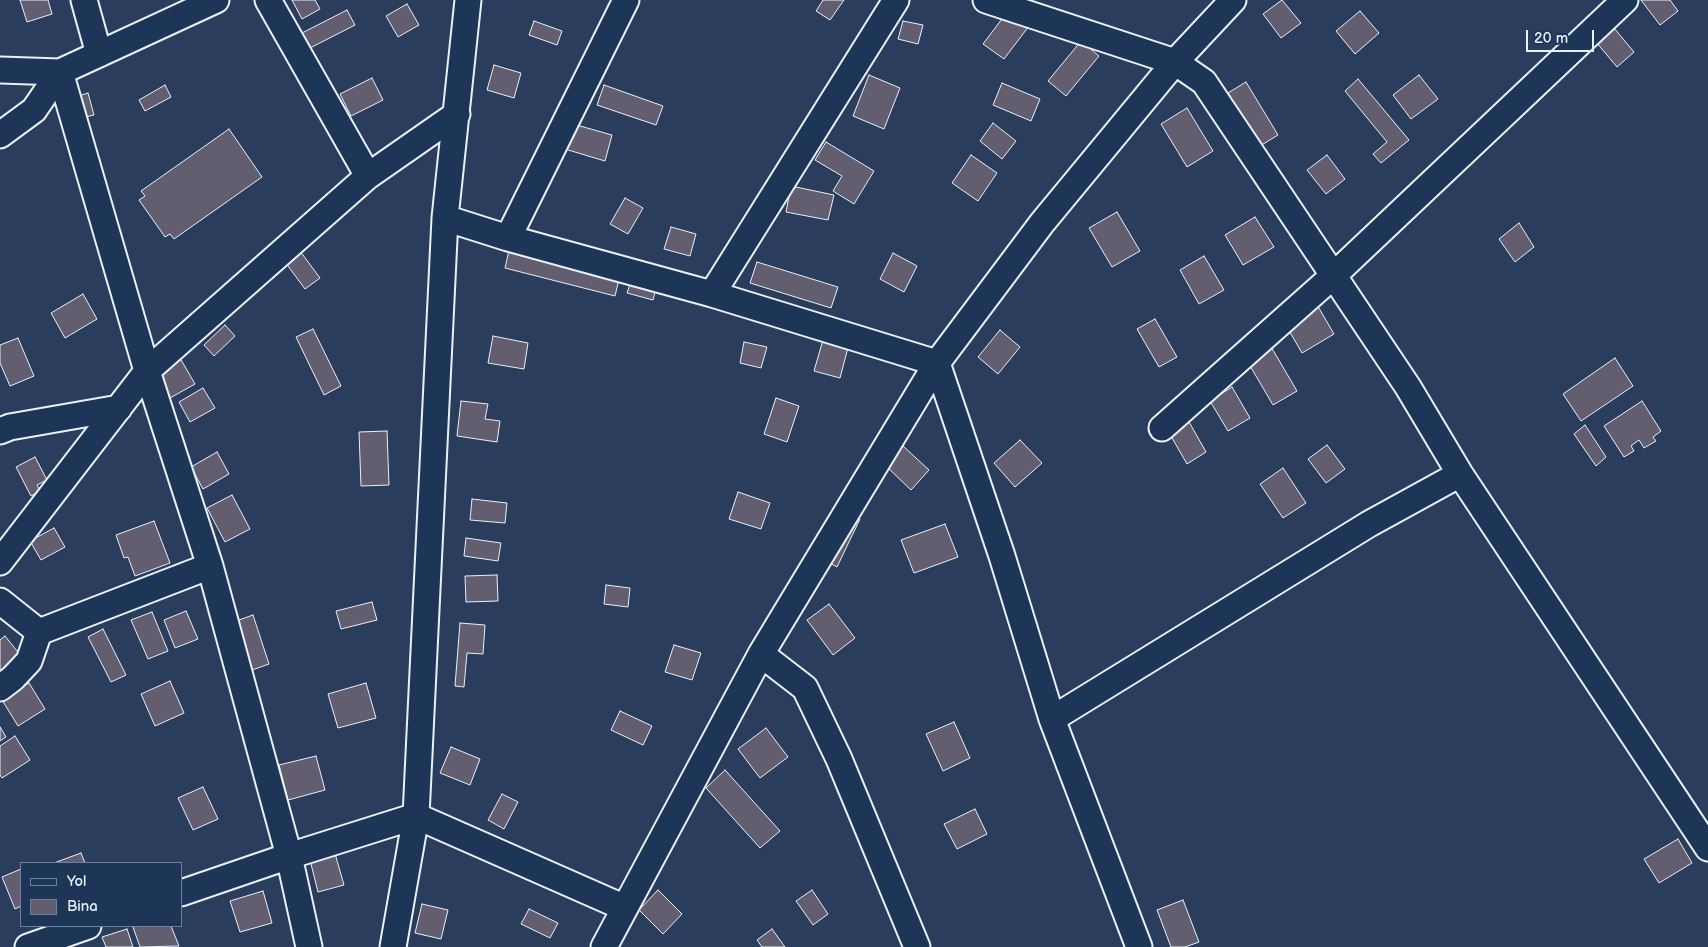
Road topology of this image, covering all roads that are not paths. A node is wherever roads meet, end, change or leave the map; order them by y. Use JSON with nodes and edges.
{"nodes":[{"id":1,"x":84,"y":0,"type":"edge"},
{"id":2,"x":216,"y":0,"type":"edge"},
{"id":3,"x":268,"y":0,"type":"edge"},
{"id":4,"x":468,"y":0,"type":"edge"},
{"id":5,"x":626,"y":0,"type":"edge"},
{"id":6,"x":896,"y":0,"type":"edge"},
{"id":7,"x":986,"y":0,"type":"edge"},
{"id":8,"x":1233,"y":0,"type":"edge"},
{"id":9,"x":1625,"y":0,"type":"edge"},
{"id":10,"x":99,"y":54,"type":"junction"},
{"id":11,"x":1175,"y":62,"type":"junction"},
{"id":12,"x":0,"y":70,"type":"edge"},
{"id":13,"x":60,"y":72,"type":"junction"},
{"id":14,"x":457,"y":114,"type":"junction"},
{"id":15,"x":0,"y":135,"type":"edge"},
{"id":16,"x":368,"y":176,"type":"junction"},
{"id":17,"x":446,"y":218,"type":"junction"},
{"id":18,"x":508,"y":238,"type":"junction"},
{"id":19,"x":1333,"y":276,"type":"junction"},
{"id":20,"x":712,"y":294,"type":"junction"},
{"id":21,"x":937,"y":364,"type":"junction"},
{"id":22,"x":147,"y":371,"type":"junction"},
{"id":23,"x":118,"y":408,"type":"junction"},
{"id":24,"x":1162,"y":428,"type":"dead end"},
{"id":25,"x":0,"y":431,"type":"edge"},
{"id":26,"x":1460,"y":474,"type":"junction"},
{"id":27,"x":0,"y":562,"type":"edge"},
{"id":28,"x":210,"y":566,"type":"junction"},
{"id":29,"x":0,"y":601,"type":"edge"},
{"id":30,"x":39,"y":632,"type":"junction"},
{"id":31,"x":761,"y":654,"type":"junction"},
{"id":32,"x":0,"y":688,"type":"edge"},
{"id":33,"x":1052,"y":719,"type":"junction"},
{"id":34,"x":416,"y":816,"type":"junction"},
{"id":35,"x":1708,"y":848,"type":"edge"},
{"id":36,"x":288,"y":856,"type":"junction"},
{"id":37,"x":182,"y":893,"type":"edge"},
{"id":38,"x":625,"y":908,"type":"junction"},
{"id":39,"x":85,"y":927,"type":"edge"},
{"id":40,"x":28,"y":947,"type":"edge"},
{"id":41,"x":309,"y":947,"type":"edge"},
{"id":42,"x":392,"y":947,"type":"edge"},
{"id":43,"x":604,"y":947,"type":"edge"},
{"id":44,"x":917,"y":947,"type":"edge"},
{"id":45,"x":1139,"y":947,"type":"edge"}],
"edges":[{"from":1,"to":10,"type":"street"},
{"from":2,"to":10,"type":"street"},
{"from":3,"to":16,"type":"street"},
{"from":4,"to":14,"type":"street"},
{"from":5,"to":18,"type":"street"},
{"from":6,"to":20,"type":"street"},
{"from":7,"to":11,"type":"street"},
{"from":8,"to":11,"type":"street"},
{"from":9,"to":19,"type":"street"},
{"from":10,"to":13,"type":"street"},
{"from":11,"to":19,"type":"street"},
{"from":11,"to":21,"type":"street"},
{"from":12,"to":13,"type":"street"},
{"from":13,"to":15,"type":"street"},
{"from":13,"to":22,"type":"street"},
{"from":14,"to":16,"type":"street"},
{"from":14,"to":17,"type":"street"},
{"from":16,"to":22,"type":"street"},
{"from":17,"to":18,"type":"street"},
{"from":17,"to":34,"type":"street"},
{"from":18,"to":20,"type":"street"},
{"from":19,"to":24,"type":"street"},
{"from":19,"to":26,"type":"street"},
{"from":20,"to":21,"type":"street"},
{"from":21,"to":31,"type":"street"},
{"from":21,"to":33,"type":"street"},
{"from":22,"to":23,"type":"street"},
{"from":22,"to":28,"type":"street"},
{"from":23,"to":25,"type":"street"},
{"from":23,"to":27,"type":"street"},
{"from":26,"to":33,"type":"street"},
{"from":26,"to":35,"type":"street"},
{"from":28,"to":30,"type":"street"},
{"from":28,"to":36,"type":"street"},
{"from":29,"to":30,"type":"street"},
{"from":30,"to":32,"type":"street"},
{"from":31,"to":38,"type":"street"},
{"from":31,"to":44,"type":"street"},
{"from":33,"to":45,"type":"street"},
{"from":34,"to":36,"type":"street"},
{"from":34,"to":38,"type":"street"},
{"from":34,"to":42,"type":"street"},
{"from":36,"to":37,"type":"street"},
{"from":36,"to":41,"type":"street"},
{"from":38,"to":43,"type":"street"},
{"from":39,"to":40,"type":"street"}]}
